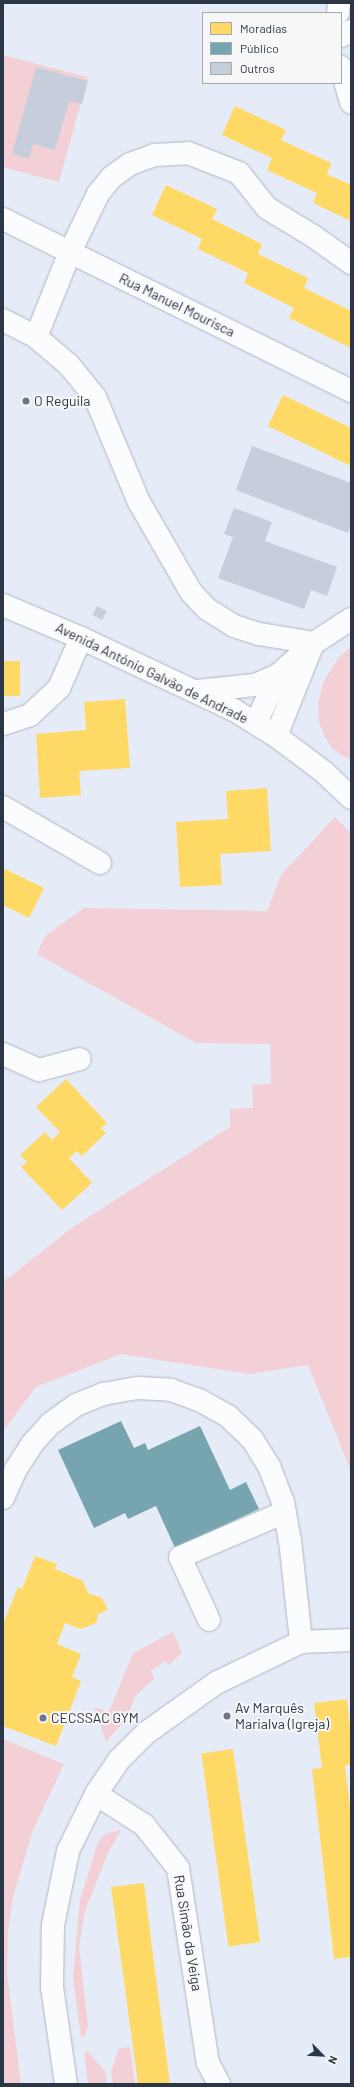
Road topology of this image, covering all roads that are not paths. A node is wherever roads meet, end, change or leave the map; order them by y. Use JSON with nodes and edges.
{"nodes":[{"id":1,"x":351,"y":31,"type":"edge"},
{"id":2,"x":342,"y":36,"type":"edge"},
{"id":3,"x":342,"y":71,"type":"edge"},
{"id":4,"x":351,"y":103,"type":"edge"},
{"id":5,"x":3,"y":219,"type":"edge"},
{"id":6,"x":70,"y":252,"type":"junction"},
{"id":7,"x":351,"y":263,"type":"edge"},
{"id":8,"x":3,"y":320,"type":"edge"},
{"id":9,"x":36,"y":337,"type":"junction"},
{"id":10,"x":351,"y":391,"type":"edge"},
{"id":11,"x":3,"y":606,"type":"edge"},
{"id":12,"x":351,"y":619,"type":"edge"},
{"id":13,"x":81,"y":638,"type":"junction"},
{"id":14,"x":314,"y":643,"type":"junction"},
{"id":15,"x":278,"y":676,"type":"junction"},
{"id":16,"x":196,"y":691,"type":"junction"},
{"id":17,"x":256,"y":723,"type":"junction"},
{"id":18,"x":3,"y":724,"type":"edge"},
{"id":19,"x":276,"y":736,"type":"junction"},
{"id":20,"x":351,"y":798,"type":"edge"},
{"id":21,"x":3,"y":807,"type":"edge"},
{"id":22,"x":100,"y":862,"type":"dead end"},
{"id":23,"x":3,"y":1054,"type":"edge"},
{"id":24,"x":80,"y":1059,"type":"dead end"},
{"id":25,"x":3,"y":1498,"type":"edge"},
{"id":26,"x":285,"y":1512,"type":"junction"},
{"id":27,"x":209,"y":1620,"type":"dead end"},
{"id":28,"x":351,"y":1640,"type":"edge"},
{"id":29,"x":301,"y":1642,"type":"junction"},
{"id":30,"x":96,"y":1794,"type":"junction"},
{"id":31,"x":66,"y":2084,"type":"edge"},
{"id":32,"x":218,"y":2084,"type":"edge"}],
"edges":[{"from":1,"to":2,"type":"street"},
{"from":3,"to":4,"type":"street"},
{"from":5,"to":6,"type":"street","name":"Rua Manuel Mourisca"},
{"from":6,"to":7,"type":"street"},
{"from":6,"to":9,"type":"street"},
{"from":6,"to":10,"type":"street","name":"Rua Manuel Mourisca"},
{"from":8,"to":9,"type":"street"},
{"from":9,"to":14,"type":"street"},
{"from":11,"to":13,"type":"street","name":"Avenida António Galvão de Andrade"},
{"from":12,"to":14,"type":"street"},
{"from":13,"to":16,"type":"street","name":"Avenida António Galvão de Andrade"},
{"from":13,"to":18,"type":"street"},
{"from":14,"to":15,"type":"street"},
{"from":14,"to":19,"type":"street"},
{"from":15,"to":16,"type":"street"},
{"from":15,"to":17,"type":"street"},
{"from":16,"to":17,"type":"street","name":"Avenida António Galvão de Andrade"},
{"from":17,"to":19,"type":"street","name":"Avenida António Galvão de Andrade"},
{"from":19,"to":20,"type":"street","name":"Avenida António Galvão de Andrade"},
{"from":21,"to":22,"type":"street"},
{"from":23,"to":24,"type":"street"},
{"from":25,"to":26,"type":"street"},
{"from":26,"to":27,"type":"street"},
{"from":26,"to":29,"type":"street"},
{"from":28,"to":29,"type":"street"},
{"from":29,"to":30,"type":"street"},
{"from":30,"to":31,"type":"street"},
{"from":30,"to":32,"type":"street","name":"Rua Simão da Veiga"}]}
